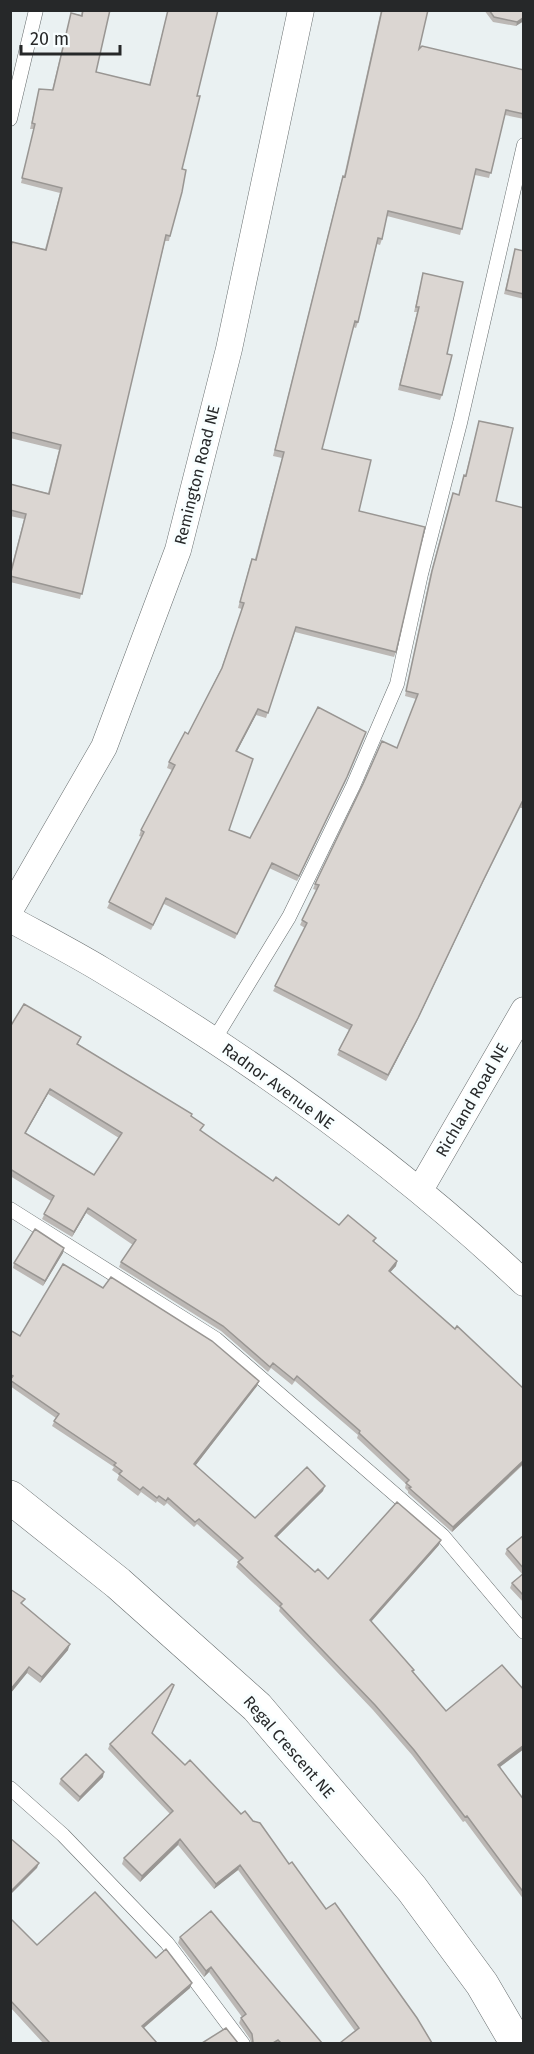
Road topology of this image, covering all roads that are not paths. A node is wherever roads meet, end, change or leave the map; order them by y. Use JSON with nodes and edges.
{"nodes":[{"id":1,"x":36,"y":10,"type":"edge"},
{"id":2,"x":301,"y":10,"type":"edge"},
{"id":3,"x":10,"y":119,"type":"edge"},
{"id":4,"x":524,"y":145,"type":"edge"},
{"id":5,"x":10,"y":910,"type":"edge"},
{"id":6,"x":10,"y":919,"type":"edge"},
{"id":7,"x":524,"y":1010,"type":"edge"},
{"id":8,"x":214,"y":1040,"type":"junction"},
{"id":9,"x":420,"y":1190,"type":"junction"},
{"id":10,"x":10,"y":1209,"type":"edge"},
{"id":11,"x":524,"y":1283,"type":"edge"},
{"id":12,"x":10,"y":1497,"type":"edge"},
{"id":13,"x":524,"y":1632,"type":"edge"},
{"id":14,"x":10,"y":1788,"type":"edge"},
{"id":15,"x":243,"y":2043,"type":"edge"},
{"id":16,"x":517,"y":2043,"type":"edge"}],
"edges":[{"from":1,"to":3,"type":"lane"},
{"from":2,"to":5,"type":"street","name":"Remington Road NE"},
{"from":4,"to":8,"type":"lane"},
{"from":6,"to":8,"type":"street","name":"Radnor Avenue NE"},
{"from":7,"to":9,"type":"street","name":"Richland Road NE"},
{"from":8,"to":9,"type":"street","name":"Radnor Avenue NE"},
{"from":9,"to":11,"type":"street","name":"Radnor Avenue NE"},
{"from":10,"to":13,"type":"lane"},
{"from":12,"to":16,"type":"street","name":"Regal Crescent NE"},
{"from":14,"to":15,"type":"lane"}]}
